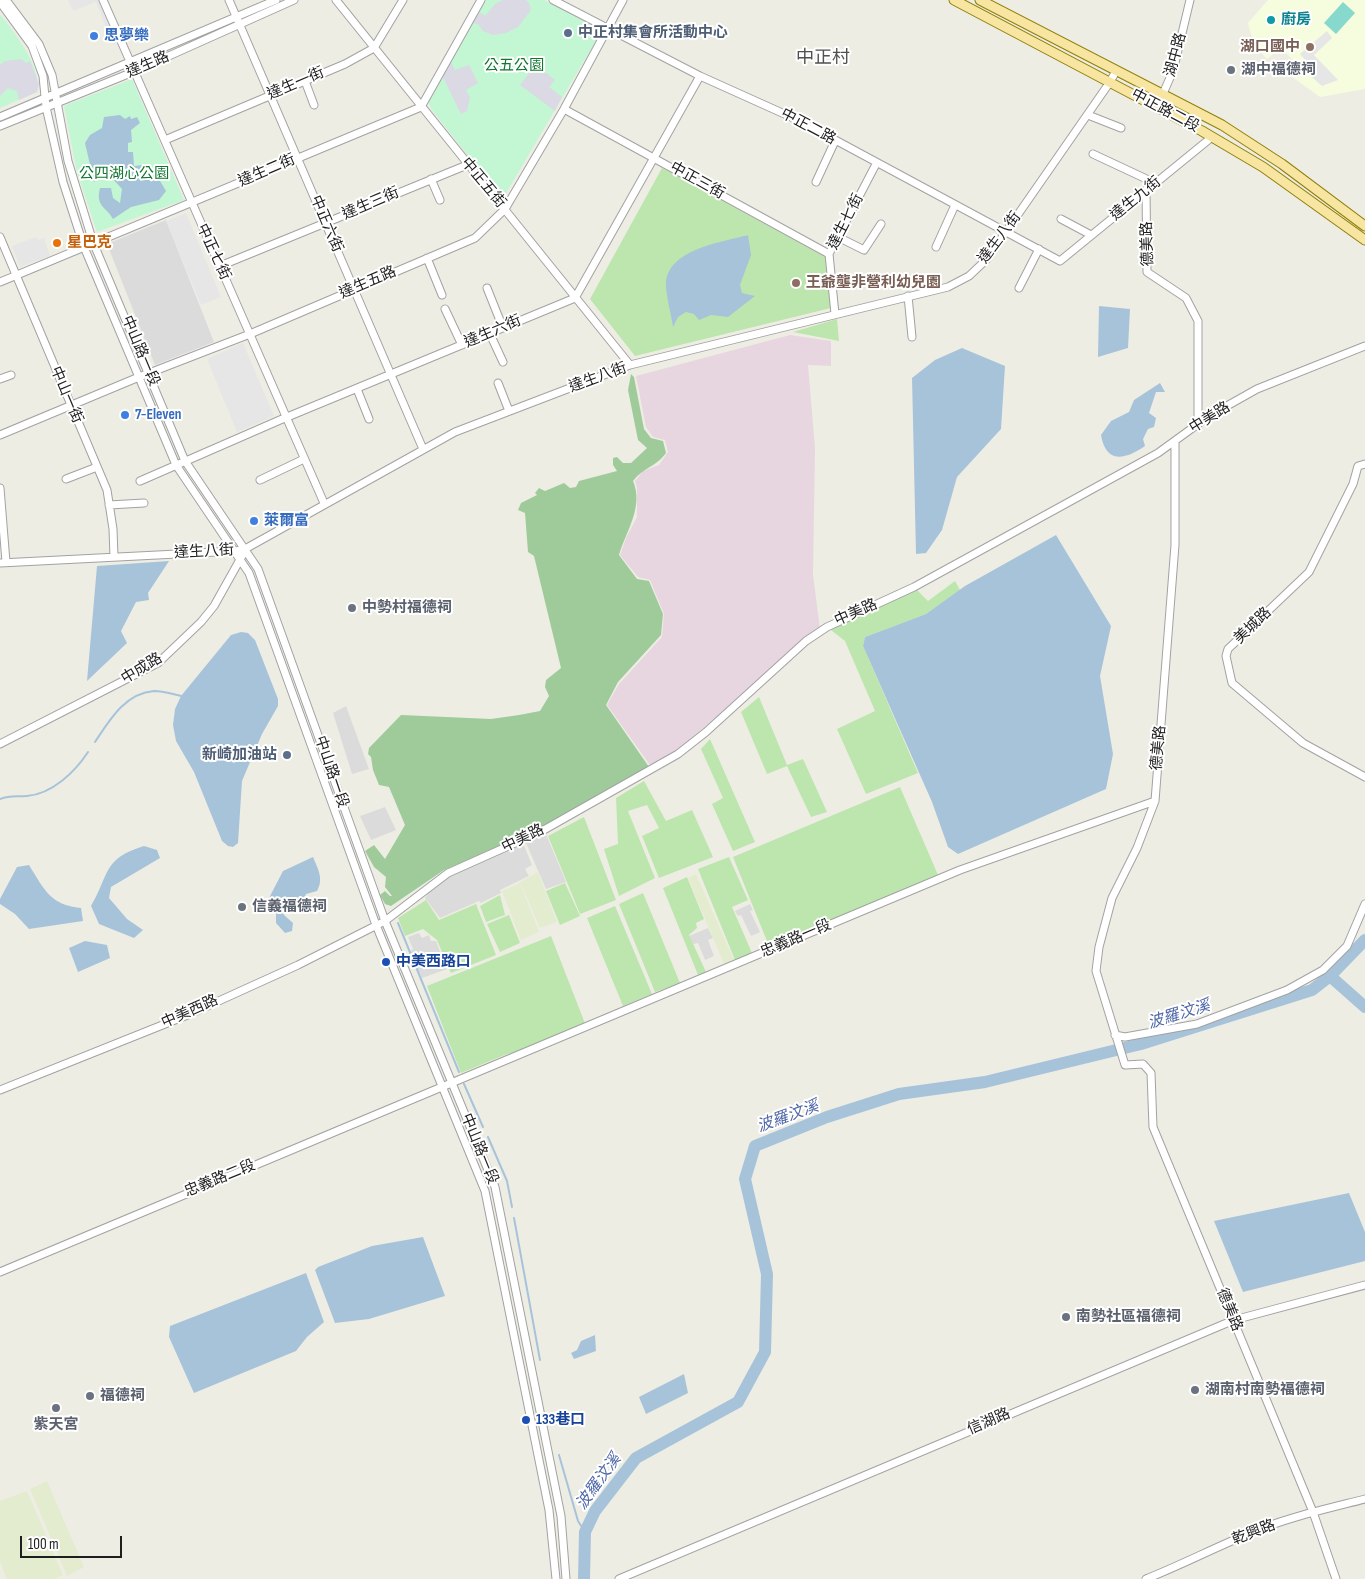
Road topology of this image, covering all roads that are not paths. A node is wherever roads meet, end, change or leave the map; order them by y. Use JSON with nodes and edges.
{"nodes":[{"id":1,"x":103,"y":0,"type":"edge"},
{"id":2,"x":228,"y":0,"type":"edge"},
{"id":3,"x":276,"y":0,"type":"edge"},
{"id":4,"x":294,"y":0,"type":"edge"},
{"id":5,"x":336,"y":0,"type":"edge"},
{"id":6,"x":403,"y":0,"type":"edge"},
{"id":7,"x":480,"y":0,"type":"edge"},
{"id":8,"x":553,"y":0,"type":"edge"},
{"id":9,"x":623,"y":0,"type":"edge"},
{"id":10,"x":954,"y":0,"type":"edge"},
{"id":11,"x":980,"y":0,"type":"edge"},
{"id":12,"x":1190,"y":0,"type":"edge"},
{"id":13,"x":3,"y":1,"type":"edge"},
{"id":14,"x":236,"y":17,"type":"junction"},
{"id":15,"x":238,"y":26,"type":"junction"},
{"id":16,"x":608,"y":28,"type":"junction"},
{"id":17,"x":374,"y":48,"type":"junction"},
{"id":18,"x":129,"y":61,"type":"junction"},
{"id":19,"x":1116,"y":71,"type":"junction"},
{"id":20,"x":133,"y":72,"type":"junction"},
{"id":21,"x":700,"y":76,"type":"junction"},
{"id":22,"x":305,"y":81,"type":"junction"},
{"id":23,"x":1110,"y":82,"type":"junction"},
{"id":24,"x":55,"y":92,"type":"junction"},
{"id":25,"x":47,"y":96,"type":"junction"},
{"id":26,"x":269,"y":96,"type":"junction"},
{"id":27,"x":1163,"y":96,"type":"junction"},
{"id":28,"x":57,"y":102,"type":"junction"},
{"id":29,"x":314,"y":105,"type":"dead end"},
{"id":30,"x":46,"y":107,"type":"junction"},
{"id":31,"x":421,"y":107,"type":"junction"},
{"id":32,"x":1157,"y":107,"type":"junction"},
{"id":33,"x":564,"y":109,"type":"junction"},
{"id":34,"x":1088,"y":115,"type":"junction"},
{"id":35,"x":0,"y":117,"type":"edge"},
{"id":36,"x":0,"y":126,"type":"edge"},
{"id":37,"x":1121,"y":128,"type":"dead end"},
{"id":38,"x":1212,"y":137,"type":"junction"},
{"id":39,"x":165,"y":140,"type":"junction"},
{"id":40,"x":836,"y":141,"type":"junction"},
{"id":41,"x":1093,"y":154,"type":"dead end"},
{"id":42,"x":297,"y":158,"type":"junction"},
{"id":43,"x":656,"y":158,"type":"junction"},
{"id":44,"x":467,"y":164,"type":"junction"},
{"id":45,"x":876,"y":164,"type":"junction"},
{"id":46,"x":431,"y":180,"type":"junction"},
{"id":47,"x":816,"y":182,"type":"dead end"},
{"id":48,"x":1155,"y":183,"type":"junction"},
{"id":49,"x":1146,"y":190,"type":"junction"},
{"id":50,"x":440,"y":200,"type":"dead end"},
{"id":51,"x":191,"y":203,"type":"junction"},
{"id":52,"x":955,"y":205,"type":"junction"},
{"id":53,"x":505,"y":209,"type":"junction"},
{"id":54,"x":1061,"y":219,"type":"dead end"},
{"id":55,"x":326,"y":223,"type":"junction"},
{"id":56,"x":881,"y":224,"type":"dead end"},
{"id":57,"x":1365,"y":226,"type":"edge"},
{"id":58,"x":1006,"y":232,"type":"junction"},
{"id":59,"x":1091,"y":235,"type":"junction"},
{"id":60,"x":0,"y":237,"type":"edge"},
{"id":61,"x":838,"y":237,"type":"junction"},
{"id":62,"x":1365,"y":240,"type":"edge"},
{"id":63,"x":93,"y":242,"type":"junction"},
{"id":64,"x":84,"y":247,"type":"junction"},
{"id":65,"x":936,"y":247,"type":"dead end"},
{"id":66,"x":1039,"y":249,"type":"junction"},
{"id":67,"x":829,"y":254,"type":"junction"},
{"id":68,"x":427,"y":258,"type":"junction"},
{"id":69,"x":1060,"y":261,"type":"joint"},
{"id":70,"x":220,"y":266,"type":"junction"},
{"id":71,"x":16,"y":275,"type":"junction"},
{"id":72,"x":0,"y":282,"type":"edge"},
{"id":73,"x":487,"y":288,"type":"dead end"},
{"id":74,"x":1019,"y":288,"type":"dead end"},
{"id":75,"x":354,"y":289,"type":"junction"},
{"id":76,"x":442,"y":295,"type":"dead end"},
{"id":77,"x":908,"y":296,"type":"junction"},
{"id":78,"x":575,"y":298,"type":"junction"},
{"id":79,"x":445,"y":309,"type":"dead end"},
{"id":80,"x":835,"y":314,"type":"junction"},
{"id":81,"x":503,"y":328,"type":"junction"},
{"id":82,"x":250,"y":334,"type":"junction"},
{"id":83,"x":490,"y":334,"type":"junction"},
{"id":84,"x":912,"y":336,"type":"dead end"},
{"id":85,"x":462,"y":345,"type":"junction"},
{"id":86,"x":1365,"y":346,"type":"edge"},
{"id":87,"x":503,"y":362,"type":"dead end"},
{"id":88,"x":630,"y":365,"type":"junction"},
{"id":89,"x":149,"y":374,"type":"junction"},
{"id":90,"x":11,"y":375,"type":"dead end"},
{"id":91,"x":391,"y":376,"type":"junction"},
{"id":92,"x":139,"y":377,"type":"junction"},
{"id":93,"x":0,"y":379,"type":"edge"},
{"id":94,"x":498,"y":382,"type":"dead end"},
{"id":95,"x":357,"y":389,"type":"junction"},
{"id":96,"x":70,"y":406,"type":"junction"},
{"id":97,"x":509,"y":411,"type":"junction"},
{"id":98,"x":286,"y":418,"type":"junction"},
{"id":99,"x":369,"y":419,"type":"dead end"},
{"id":100,"x":1198,"y":424,"type":"junction"},
{"id":101,"x":0,"y":435,"type":"edge"},
{"id":102,"x":1175,"y":441,"type":"junction"},
{"id":103,"x":423,"y":449,"type":"junction"},
{"id":104,"x":304,"y":459,"type":"junction"},
{"id":105,"x":185,"y":461,"type":"junction"},
{"id":106,"x":1365,"y":464,"type":"edge"},
{"id":107,"x":176,"y":465,"type":"junction"},
{"id":108,"x":97,"y":467,"type":"junction"},
{"id":109,"x":66,"y":479,"type":"dead end"},
{"id":110,"x":260,"y":480,"type":"dead end"},
{"id":111,"x":140,"y":481,"type":"dead end"},
{"id":112,"x":0,"y":488,"type":"edge"},
{"id":113,"x":0,"y":500,"type":"edge"},
{"id":114,"x":144,"y":503,"type":"dead end"},
{"id":115,"x":324,"y":503,"type":"junction"},
{"id":116,"x":109,"y":505,"type":"junction"},
{"id":117,"x":245,"y":549,"type":"junction"},
{"id":118,"x":238,"y":555,"type":"junction"},
{"id":119,"x":114,"y":557,"type":"junction"},
{"id":120,"x":3,"y":562,"type":"edge"},
{"id":121,"x":321,"y":743,"type":"junction"},
{"id":122,"x":0,"y":744,"type":"edge"},
{"id":123,"x":312,"y":746,"type":"junction"},
{"id":124,"x":1365,"y":777,"type":"edge"},
{"id":125,"x":1155,"y":801,"type":"junction"},
{"id":126,"x":346,"y":819,"type":"junction"},
{"id":127,"x":339,"y":822,"type":"junction"},
{"id":128,"x":1365,"y":904,"type":"edge"},
{"id":129,"x":385,"y":921,"type":"junction"},
{"id":130,"x":376,"y":925,"type":"junction"},
{"id":131,"x":1115,"y":1035,"type":"junction"},
{"id":132,"x":451,"y":1083,"type":"junction"},
{"id":133,"x":441,"y":1087,"type":"junction"},
{"id":134,"x":0,"y":1090,"type":"edge"},
{"id":135,"x":0,"y":1272,"type":"edge"},
{"id":136,"x":1365,"y":1285,"type":"edge"},
{"id":137,"x":1234,"y":1320,"type":"junction"},
{"id":138,"x":1365,"y":1499,"type":"edge"},
{"id":139,"x":1313,"y":1512,"type":"junction"},
{"id":140,"x":556,"y":1579,"type":"edge"},
{"id":141,"x":566,"y":1579,"type":"edge"},
{"id":142,"x":619,"y":1579,"type":"edge"},
{"id":143,"x":1146,"y":1579,"type":"edge"},
{"id":144,"x":1336,"y":1579,"type":"edge"}],
"edges":[{"from":1,"to":18,"type":"street","name":"中正七街"},
{"from":2,"to":14,"type":"street","name":"中正六街"},
{"from":3,"to":14,"type":"street","name":"達生路"},
{"from":4,"to":15,"type":"street","name":"達生路"},
{"from":5,"to":17,"type":"street","name":"中正五街"},
{"from":6,"to":17,"type":"street","name":"達生一街"},
{"from":7,"to":31,"type":"street"},
{"from":8,"to":16,"type":"street","name":"中正二路"},
{"from":9,"to":16,"type":"street","name":"達生五路"},
{"from":10,"to":23,"type":"main road","name":"中正路二段"},
{"from":11,"to":19,"type":"main road","name":"中正路二段"},
{"from":12,"to":27,"type":"street","name":"湖中路"},
{"from":13,"to":24,"type":"street","name":"中山路一段"},
{"from":13,"to":25,"type":"street","name":"中山路一段"},
{"from":14,"to":15,"type":"street","name":"中正六街"},
{"from":14,"to":18,"type":"street","name":"達生路"},
{"from":15,"to":20,"type":"street","name":"達生路"},
{"from":15,"to":26,"type":"street","name":"中正六街"},
{"from":16,"to":21,"type":"street","name":"中正二路"},
{"from":16,"to":33,"type":"street","name":"達生五路"},
{"from":17,"to":22,"type":"street","name":"達生一街"},
{"from":17,"to":31,"type":"street","name":"中正五街"},
{"from":18,"to":20,"type":"street","name":"中正七街"},
{"from":18,"to":24,"type":"street","name":"達生路"},
{"from":19,"to":23,"type":"street","name":"達生八街"},
{"from":19,"to":27,"type":"main road","name":"中正路二段"},
{"from":20,"to":28,"type":"street","name":"達生路"},
{"from":20,"to":39,"type":"street","name":"中正七街"},
{"from":21,"to":40,"type":"street","name":"中正二路"},
{"from":21,"to":43,"type":"street"},
{"from":22,"to":26,"type":"street","name":"達生一街"},
{"from":22,"to":29,"type":"street"},
{"from":23,"to":32,"type":"main road","name":"中正路二段"},
{"from":23,"to":34,"type":"street","name":"達生八街"},
{"from":24,"to":25,"type":"street","name":"達生路"},
{"from":24,"to":28,"type":"street","name":"中山路一段"},
{"from":25,"to":30,"type":"street","name":"中山路一段"},
{"from":25,"to":35,"type":"street","name":"達生路"},
{"from":26,"to":39,"type":"street","name":"達生一街"},
{"from":26,"to":42,"type":"street","name":"中正六街"},
{"from":27,"to":32,"type":"street","name":"湖中路"},
{"from":27,"to":57,"type":"main road","name":"中正路二段"},
{"from":28,"to":30,"type":"street","name":"達生路"},
{"from":28,"to":63,"type":"street","name":"中山路一段"},
{"from":30,"to":36,"type":"street","name":"達生路"},
{"from":30,"to":64,"type":"street","name":"中山路一段"},
{"from":31,"to":42,"type":"street","name":"達生二街"},
{"from":31,"to":44,"type":"street","name":"中正五街"},
{"from":32,"to":38,"type":"main road","name":"中正路二段"},
{"from":33,"to":43,"type":"street","name":"中正三街"},
{"from":33,"to":53,"type":"street","name":"達生五路"},
{"from":34,"to":37,"type":"street"},
{"from":34,"to":58,"type":"street","name":"達生八街"},
{"from":38,"to":48,"type":"street","name":"達生九街"},
{"from":38,"to":62,"type":"main road","name":"中正路二段"},
{"from":39,"to":51,"type":"street","name":"中正七街"},
{"from":40,"to":45,"type":"street","name":"中正二路"},
{"from":40,"to":47,"type":"street"},
{"from":41,"to":48,"type":"street"},
{"from":42,"to":51,"type":"street","name":"達生二街"},
{"from":42,"to":55,"type":"street","name":"中正六街"},
{"from":43,"to":67,"type":"street","name":"中正三街"},
{"from":43,"to":78,"type":"street"},
{"from":44,"to":46,"type":"street","name":"達生三街"},
{"from":44,"to":53,"type":"street","name":"中正五街"},
{"from":45,"to":52,"type":"street","name":"中正二路"},
{"from":45,"to":61,"type":"street","name":"達生七街"},
{"from":46,"to":50,"type":"street"},
{"from":46,"to":55,"type":"street","name":"達生三街"},
{"from":48,"to":49,"type":"street","name":"達生九街"},
{"from":49,"to":59,"type":"street","name":"達生九街"},
{"from":49,"to":100,"type":"street","name":"德美路"},
{"from":51,"to":63,"type":"street","name":"達生二街"},
{"from":51,"to":70,"type":"street","name":"中正七街"},
{"from":52,"to":58,"type":"street","name":"中正二路"},
{"from":52,"to":65,"type":"street"},
{"from":53,"to":68,"type":"street","name":"達生五路"},
{"from":53,"to":78,"type":"street","name":"中正五街"},
{"from":54,"to":59,"type":"street"},
{"from":55,"to":70,"type":"street","name":"達生三街"},
{"from":55,"to":75,"type":"street","name":"中正六街"},
{"from":56,"to":61,"type":"street"},
{"from":58,"to":66,"type":"street","name":"中正二路"},
{"from":58,"to":77,"type":"street","name":"達生八街"},
{"from":59,"to":69,"type":"street","name":"達生九街"},
{"from":60,"to":71,"type":"street","name":"中山一街"},
{"from":61,"to":67,"type":"street","name":"達生七街"},
{"from":63,"to":64,"type":"street","name":"達生二街"},
{"from":63,"to":89,"type":"street","name":"中山路一段"},
{"from":64,"to":71,"type":"street","name":"達生二街"},
{"from":64,"to":92,"type":"street","name":"中山路一段"},
{"from":66,"to":69,"type":"street","name":"中正二路"},
{"from":66,"to":74,"type":"street"},
{"from":67,"to":80,"type":"street","name":"達生七街"},
{"from":68,"to":75,"type":"street","name":"達生五路"},
{"from":68,"to":76,"type":"street"},
{"from":70,"to":82,"type":"street","name":"中正七街"},
{"from":71,"to":72,"type":"street","name":"達生二街"},
{"from":71,"to":96,"type":"street","name":"中山一街"},
{"from":73,"to":81,"type":"street"},
{"from":75,"to":82,"type":"street","name":"達生五路"},
{"from":75,"to":91,"type":"street","name":"中正六街"},
{"from":77,"to":80,"type":"street","name":"達生八街"},
{"from":77,"to":84,"type":"street"},
{"from":78,"to":81,"type":"street","name":"達生六街"},
{"from":78,"to":88,"type":"street","name":"中正五街"},
{"from":79,"to":85,"type":"street"},
{"from":80,"to":88,"type":"street","name":"達生八街"},
{"from":81,"to":83,"type":"street","name":"達生六街"},
{"from":82,"to":89,"type":"street","name":"達生五路"},
{"from":82,"to":98,"type":"street","name":"中正七街"},
{"from":83,"to":85,"type":"street","name":"達生六街"},
{"from":83,"to":87,"type":"street"},
{"from":85,"to":91,"type":"street","name":"達生六街"},
{"from":86,"to":100,"type":"street","name":"中美路"},
{"from":88,"to":97,"type":"street","name":"達生八街"},
{"from":89,"to":92,"type":"street","name":"達生五路"},
{"from":89,"to":105,"type":"street","name":"中山路一段"},
{"from":90,"to":93,"type":"street"},
{"from":91,"to":95,"type":"street","name":"達生六街"},
{"from":91,"to":103,"type":"street","name":"中正六街"},
{"from":92,"to":96,"type":"street","name":"達生五路"},
{"from":92,"to":107,"type":"street","name":"中山路一段"},
{"from":94,"to":97,"type":"street"},
{"from":95,"to":98,"type":"street","name":"達生六街"},
{"from":95,"to":99,"type":"street"},
{"from":96,"to":101,"type":"street","name":"達生五路"},
{"from":96,"to":108,"type":"street","name":"中山一街"},
{"from":97,"to":103,"type":"street","name":"達生八街"},
{"from":98,"to":104,"type":"street","name":"中正七街"},
{"from":98,"to":105,"type":"street","name":"達生六街"},
{"from":100,"to":102,"type":"street","name":"中美路"},
{"from":102,"to":125,"type":"street","name":"德美路"},
{"from":102,"to":129,"type":"street","name":"中美路"},
{"from":103,"to":115,"type":"street","name":"達生八街"},
{"from":104,"to":110,"type":"street"},
{"from":104,"to":115,"type":"street","name":"中正七街"},
{"from":105,"to":107,"type":"street","name":"達生六街"},
{"from":105,"to":117,"type":"street","name":"中山路一段"},
{"from":106,"to":124,"type":"street","name":"美城路"},
{"from":107,"to":111,"type":"street","name":"達生六街"},
{"from":107,"to":118,"type":"street","name":"中山路一段"},
{"from":108,"to":109,"type":"street"},
{"from":108,"to":116,"type":"street","name":"中山一街"},
{"from":112,"to":113,"type":"street"},
{"from":113,"to":120,"type":"street"},
{"from":114,"to":116,"type":"street"},
{"from":115,"to":117,"type":"street","name":"達生八街"},
{"from":116,"to":119,"type":"street","name":"中山一街"},
{"from":117,"to":118,"type":"street","name":"達生八街"},
{"from":117,"to":121,"type":"street","name":"中山路一段"},
{"from":118,"to":119,"type":"street","name":"達生八街"},
{"from":118,"to":122,"type":"street","name":"中成路"},
{"from":118,"to":123,"type":"street","name":"中山路一段"},
{"from":119,"to":120,"type":"street","name":"達生八街"},
{"from":121,"to":123,"type":"street"},
{"from":121,"to":126,"type":"street","name":"中山路一段"},
{"from":123,"to":127,"type":"street","name":"中山路一段"},
{"from":125,"to":131,"type":"street","name":"德美路"},
{"from":125,"to":132,"type":"street","name":"忠義路一段"},
{"from":126,"to":127,"type":"street"},
{"from":126,"to":129,"type":"street","name":"中山路一段"},
{"from":127,"to":130,"type":"street","name":"中山路一段"},
{"from":128,"to":131,"type":"street"},
{"from":129,"to":130,"type":"street","name":"中美路"},
{"from":129,"to":132,"type":"street","name":"中山路一段"},
{"from":130,"to":133,"type":"street","name":"中山路一段"},
{"from":130,"to":134,"type":"street","name":"中美西路"},
{"from":131,"to":137,"type":"street","name":"德美路"},
{"from":132,"to":133,"type":"street","name":"忠義路一段"},
{"from":132,"to":141,"type":"street","name":"中山路一段"},
{"from":133,"to":135,"type":"street","name":"忠義路二段"},
{"from":133,"to":140,"type":"street","name":"中山路一段"},
{"from":136,"to":137,"type":"street","name":"信湖路"},
{"from":137,"to":139,"type":"street","name":"德美路"},
{"from":137,"to":142,"type":"street","name":"信湖路"},
{"from":138,"to":139,"type":"street","name":"乾興路"},
{"from":139,"to":143,"type":"street","name":"乾興路"},
{"from":139,"to":144,"type":"street","name":"德美路"}]}
